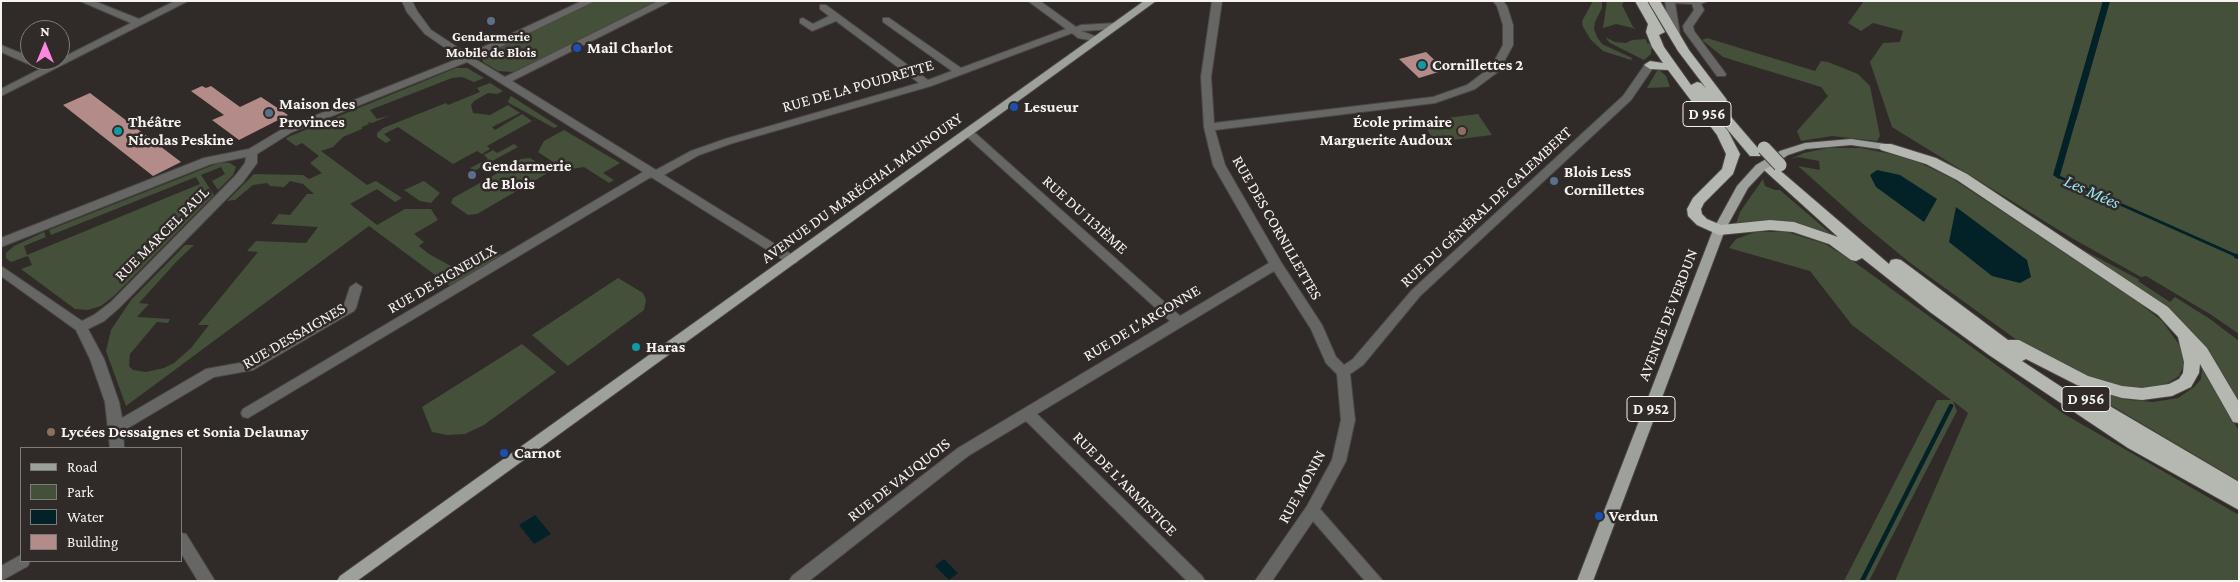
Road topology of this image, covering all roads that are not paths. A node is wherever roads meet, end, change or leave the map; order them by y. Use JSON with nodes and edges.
{"nodes":[{"id":1,"x":85,"y":1,"type":"edge"},
{"id":2,"x":183,"y":1,"type":"edge"},
{"id":3,"x":407,"y":1,"type":"edge"},
{"id":4,"x":590,"y":1,"type":"edge"},
{"id":5,"x":666,"y":1,"type":"edge"},
{"id":6,"x":1033,"y":1,"type":"edge"},
{"id":7,"x":1040,"y":1,"type":"edge"},
{"id":8,"x":1150,"y":1,"type":"edge"},
{"id":9,"x":1217,"y":1,"type":"edge"},
{"id":10,"x":1498,"y":1,"type":"edge"},
{"id":11,"x":1641,"y":1,"type":"edge"},
{"id":12,"x":1654,"y":1,"type":"edge"},
{"id":13,"x":1670,"y":1,"type":"edge"},
{"id":14,"x":1677,"y":1,"type":"edge"},
{"id":15,"x":1699,"y":2,"type":"edge"},
{"id":16,"x":822,"y":7,"type":"dead end"},
{"id":17,"x":836,"y":18,"type":"junction"},
{"id":18,"x":886,"y":20,"type":"dead end"},
{"id":19,"x":803,"y":21,"type":"dead end"},
{"id":20,"x":139,"y":23,"type":"junction"},
{"id":21,"x":1116,"y":26,"type":"junction"},
{"id":22,"x":1076,"y":29,"type":"junction"},
{"id":23,"x":1664,"y":38,"type":"junction"},
{"id":24,"x":1096,"y":40,"type":"junction"},
{"id":25,"x":1,"y":48,"type":"edge"},
{"id":26,"x":20,"y":56,"type":"edge"},
{"id":27,"x":70,"y":58,"type":"edge"},
{"id":28,"x":467,"y":58,"type":"junction"},
{"id":29,"x":1650,"y":65,"type":"junction"},
{"id":30,"x":1671,"y":67,"type":"junction"},
{"id":31,"x":46,"y":70,"type":"edge"},
{"id":32,"x":960,"y":72,"type":"junction"},
{"id":33,"x":1721,"y":74,"type":"dead end"},
{"id":34,"x":504,"y":81,"type":"junction"},
{"id":35,"x":927,"y":84,"type":"junction"},
{"id":36,"x":1,"y":93,"type":"edge"},
{"id":37,"x":1209,"y":127,"type":"junction"},
{"id":38,"x":969,"y":133,"type":"junction"},
{"id":39,"x":1886,"y":147,"type":"joint"},
{"id":40,"x":252,"y":152,"type":"junction"},
{"id":41,"x":654,"y":174,"type":"junction"},
{"id":42,"x":1719,"y":230,"type":"junction"},
{"id":43,"x":1,"y":243,"type":"edge"},
{"id":44,"x":792,"y":260,"type":"junction"},
{"id":45,"x":1276,"y":264,"type":"junction"},
{"id":46,"x":1,"y":270,"type":"edge"},
{"id":47,"x":356,"y":288,"type":"dead end"},
{"id":48,"x":1937,"y":303,"type":"junction"},
{"id":49,"x":1178,"y":321,"type":"junction"},
{"id":50,"x":81,"y":327,"type":"junction"},
{"id":51,"x":2182,"y":330,"type":"junction"},
{"id":52,"x":1343,"y":372,"type":"junction"},
{"id":53,"x":248,"y":413,"type":"dead end"},
{"id":54,"x":1027,"y":413,"type":"junction"},
{"id":55,"x":2239,"y":416,"type":"edge"},
{"id":56,"x":117,"y":428,"type":"junction"},
{"id":57,"x":117,"y":447,"type":"edge"},
{"id":58,"x":2239,"y":490,"type":"edge"},
{"id":59,"x":2239,"y":503,"type":"edge"},
{"id":60,"x":1312,"y":510,"type":"junction"},
{"id":61,"x":182,"y":541,"type":"edge"},
{"id":62,"x":21,"y":562,"type":"edge"},
{"id":63,"x":1,"y":574,"type":"edge"},
{"id":64,"x":207,"y":581,"type":"edge"},
{"id":65,"x":345,"y":581,"type":"edge"},
{"id":66,"x":797,"y":581,"type":"edge"},
{"id":67,"x":1197,"y":581,"type":"edge"},
{"id":68,"x":1263,"y":581,"type":"edge"},
{"id":69,"x":1375,"y":581,"type":"edge"},
{"id":70,"x":1585,"y":581,"type":"edge"}],
"edges":[{"from":1,"to":20,"type":"street"},
{"from":2,"to":20,"type":"street"},
{"from":3,"to":28,"type":"street"},
{"from":4,"to":28,"type":"street"},
{"from":5,"to":34,"type":"street"},
{"from":6,"to":22,"type":"street"},
{"from":7,"to":22,"type":"street"},
{"from":8,"to":21,"type":"main road","name":"AVENUE DU MARÉCHAL MAUNOURY"},
{"from":9,"to":37,"type":"street","name":"RUE DES CORNILLETTES"},
{"from":10,"to":37,"type":"street"},
{"from":11,"to":23,"type":"highway","number":"D 956"},
{"from":12,"to":23,"type":"highway","number":"D 956"},
{"from":13,"to":23,"type":"street"},
{"from":14,"to":15,"type":"street"},
{"from":15,"to":33,"type":"street"},
{"from":16,"to":17,"type":"street"},
{"from":17,"to":19,"type":"street"},
{"from":17,"to":35,"type":"street"},
{"from":18,"to":32,"type":"street"},
{"from":20,"to":27,"type":"street"},
{"from":21,"to":22,"type":"street","name":"RUE DE LA POUDRETTE"},
{"from":21,"to":24,"type":"main road","name":"AVENUE DU MARÉCHAL MAUNOURY"},
{"from":22,"to":24,"type":"street"},
{"from":22,"to":32,"type":"street","name":"RUE DE LA POUDRETTE"},
{"from":23,"to":29,"type":"highway"},
{"from":23,"to":30,"type":"highway","number":"D 956"},
{"from":23,"to":48,"type":"highway","number":"D 956"},
{"from":24,"to":38,"type":"main road","name":"AVENUE DU MARÉCHAL MAUNOURY"},
{"from":25,"to":26,"type":"street"},
{"from":28,"to":34,"type":"street"},
{"from":28,"to":40,"type":"street"},
{"from":29,"to":30,"type":"highway"},
{"from":29,"to":52,"type":"street","name":"RUE DU GÉNÉRAL DE GALEMBERT"},
{"from":30,"to":42,"type":"highway","number":"D 956"},
{"from":31,"to":36,"type":"street"},
{"from":32,"to":35,"type":"street","name":"RUE DE LA POUDRETTE"},
{"from":34,"to":41,"type":"street"},
{"from":35,"to":41,"type":"street","name":"RUE DE LA POUDRETTE"},
{"from":37,"to":45,"type":"street","name":"RUE DES CORNILLETTES"},
{"from":38,"to":44,"type":"main road","name":"AVENUE DU MARÉCHAL MAUNOURY"},
{"from":38,"to":49,"type":"street","name":"RUE DU 113IÈME"},
{"from":39,"to":42,"type":"main road","number":"D 956"},
{"from":39,"to":51,"type":"highway","number":"D 956"},
{"from":40,"to":43,"type":"street"},
{"from":40,"to":50,"type":"street","name":"RUE MARCEL PAUL"},
{"from":41,"to":44,"type":"street"},
{"from":41,"to":53,"type":"street","name":"RUE DE SIGNEULX"},
{"from":42,"to":48,"type":"highway","number":"D 956"},
{"from":42,"to":70,"type":"main road","name":"AVENUE DE VERDUN","number":"D 952"},
{"from":44,"to":65,"type":"main road","name":"AVENUE DU MARÉCHAL MAUNOURY"},
{"from":45,"to":49,"type":"street","name":"RUE DE L'ARGONNE"},
{"from":45,"to":52,"type":"street","name":"RUE DES CORNILLETTES"},
{"from":46,"to":50,"type":"street"},
{"from":47,"to":56,"type":"street","name":"RUE DESSAIGNES"},
{"from":48,"to":51,"type":"highway","number":"D 956"},
{"from":48,"to":58,"type":"highway","number":"D 956"},
{"from":48,"to":59,"type":"highway","number":"D 956"},
{"from":49,"to":54,"type":"street","name":"RUE DE L'ARGONNE"},
{"from":50,"to":56,"type":"street"},
{"from":51,"to":55,"type":"highway","number":"D 956"},
{"from":52,"to":60,"type":"street","name":"RUE MONIN"},
{"from":54,"to":66,"type":"street","name":"RUE DE VAUQUOIS"},
{"from":54,"to":67,"type":"street","name":"RUE DE L'ARMISTICE"},
{"from":56,"to":57,"type":"street"},
{"from":60,"to":68,"type":"street","name":"RUE MONIN"},
{"from":60,"to":69,"type":"street"},
{"from":61,"to":64,"type":"street"},
{"from":62,"to":63,"type":"street"}]}
